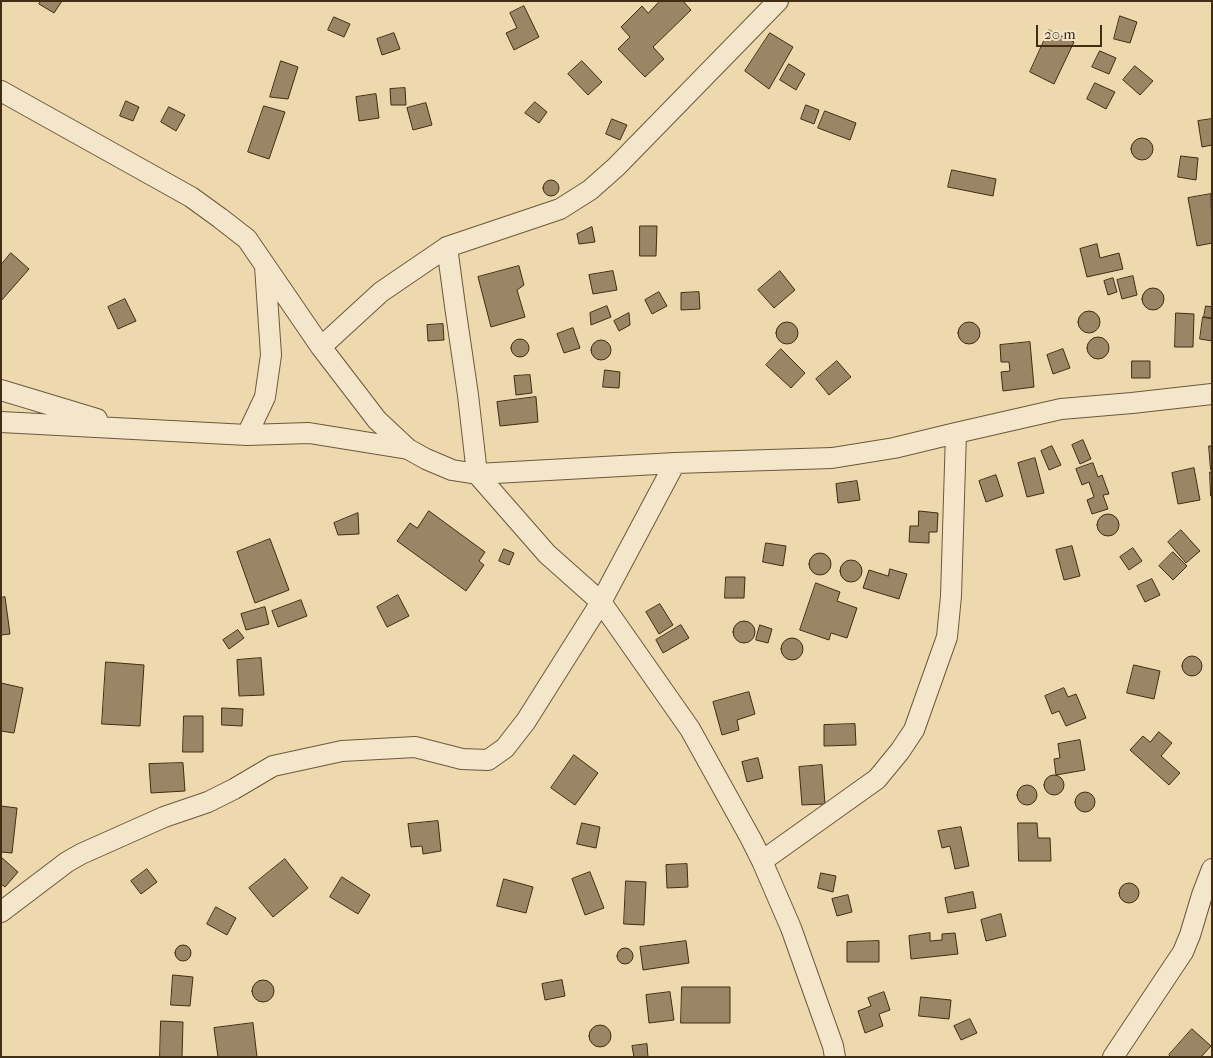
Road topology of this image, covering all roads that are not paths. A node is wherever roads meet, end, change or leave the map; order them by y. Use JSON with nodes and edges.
{"nodes":[{"id":1,"x":778,"y":1,"type":"edge"},
{"id":2,"x":1,"y":91,"type":"edge"},
{"id":3,"x":447,"y":247,"type":"junction"},
{"id":4,"x":265,"y":264,"type":"junction"},
{"id":5,"x":320,"y":347,"type":"junction"},
{"id":6,"x":1,"y":390,"type":"edge"},
{"id":7,"x":1212,"y":394,"type":"edge"},
{"id":8,"x":1,"y":422,"type":"edge"},
{"id":9,"x":125,"y":428,"type":"junction"},
{"id":10,"x":956,"y":433,"type":"junction"},
{"id":11,"x":247,"y":435,"type":"junction"},
{"id":12,"x":408,"y":449,"type":"junction"},
{"id":13,"x":675,"y":464,"type":"junction"},
{"id":14,"x":477,"y":474,"type":"junction"},
{"id":15,"x":601,"y":602,"type":"junction"},
{"id":16,"x":762,"y":861,"type":"junction"},
{"id":17,"x":1212,"y":869,"type":"edge"},
{"id":18,"x":1,"y":912,"type":"edge"},
{"id":19,"x":835,"y":1057,"type":"edge"},
{"id":20,"x":1113,"y":1057,"type":"edge"}],
"edges":[{"from":1,"to":3,"type":"street"},
{"from":2,"to":4,"type":"street"},
{"from":3,"to":5,"type":"street"},
{"from":3,"to":14,"type":"street"},
{"from":4,"to":5,"type":"street"},
{"from":4,"to":11,"type":"street"},
{"from":5,"to":12,"type":"street"},
{"from":6,"to":9,"type":"street"},
{"from":7,"to":10,"type":"street"},
{"from":8,"to":9,"type":"street"},
{"from":9,"to":11,"type":"street"},
{"from":10,"to":13,"type":"street"},
{"from":10,"to":16,"type":"street"},
{"from":11,"to":12,"type":"street"},
{"from":12,"to":14,"type":"street"},
{"from":13,"to":14,"type":"street"},
{"from":13,"to":15,"type":"street"},
{"from":14,"to":15,"type":"street"},
{"from":15,"to":16,"type":"street"},
{"from":15,"to":18,"type":"street"},
{"from":16,"to":19,"type":"street"},
{"from":17,"to":20,"type":"street"}]}
